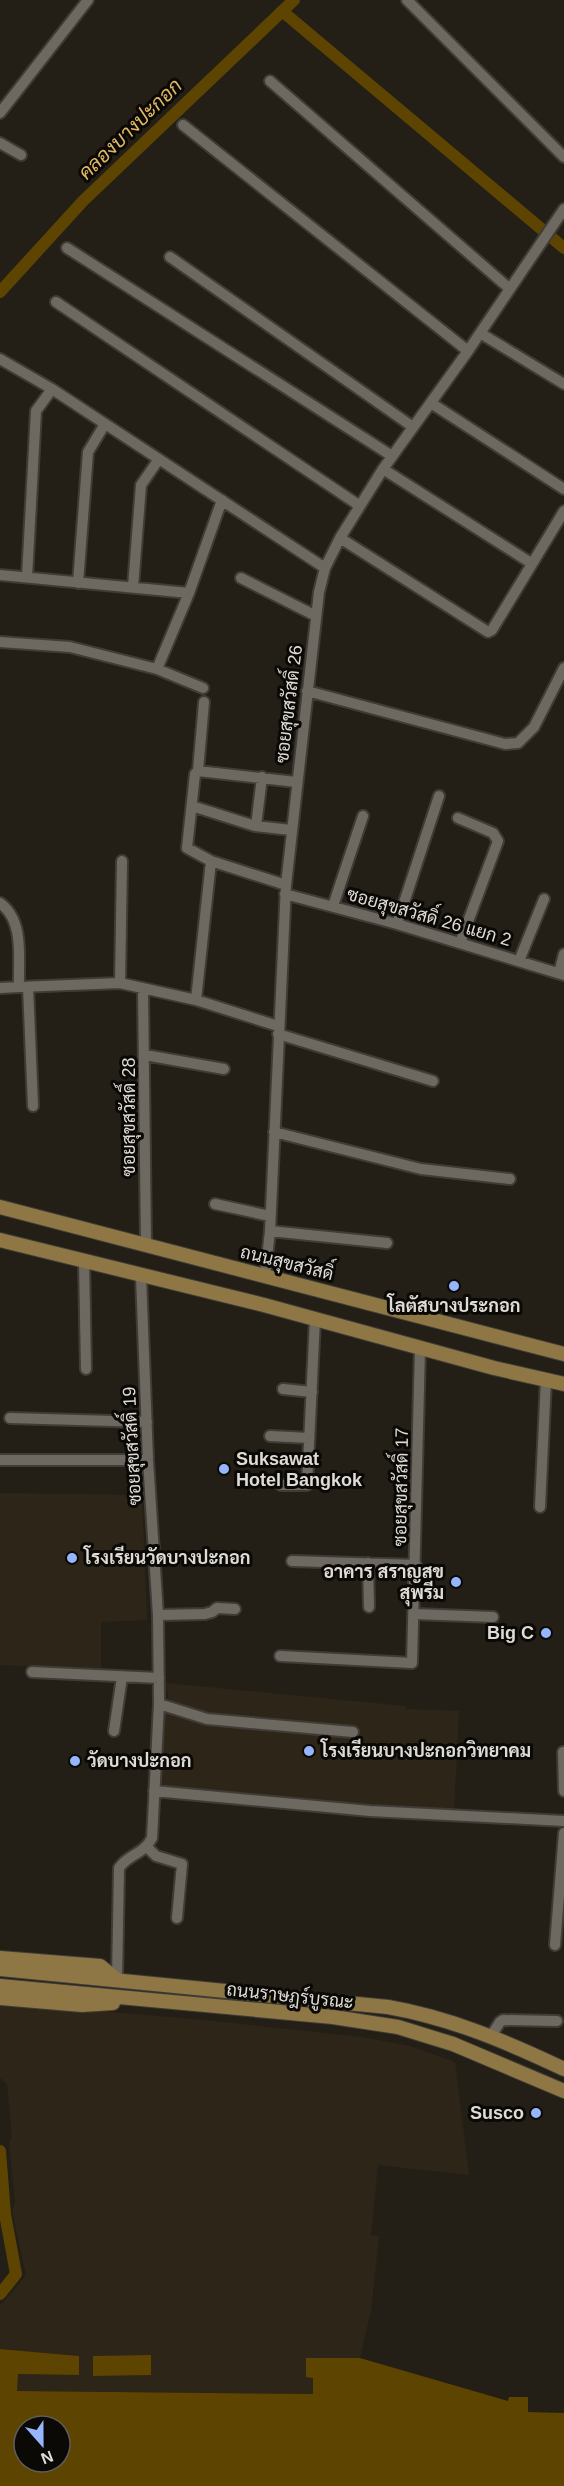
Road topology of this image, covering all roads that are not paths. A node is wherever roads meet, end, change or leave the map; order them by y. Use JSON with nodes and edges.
{"nodes":[{"id":1,"x":88,"y":0,"type":"edge"},
{"id":2,"x":407,"y":0,"type":"edge"},
{"id":3,"x":270,"y":81,"type":"dead end"},
{"id":4,"x":0,"y":113,"type":"edge"},
{"id":5,"x":183,"y":125,"type":"dead end"},
{"id":6,"x":0,"y":143,"type":"edge"},
{"id":7,"x":21,"y":155,"type":"dead end"},
{"id":8,"x":564,"y":157,"type":"edge"},
{"id":9,"x":564,"y":209,"type":"edge"},
{"id":10,"x":67,"y":248,"type":"dead end"},
{"id":11,"x":170,"y":257,"type":"dead end"},
{"id":12,"x":510,"y":289,"type":"junction"},
{"id":13,"x":56,"y":302,"type":"dead end"},
{"id":14,"x":480,"y":333,"type":"junction"},
{"id":15,"x":468,"y":351,"type":"junction"},
{"id":16,"x":0,"y":359,"type":"edge"},
{"id":17,"x":564,"y":384,"type":"edge"},
{"id":18,"x":52,"y":389,"type":"junction"},
{"id":19,"x":431,"y":403,"type":"junction"},
{"id":20,"x":105,"y":424,"type":"junction"},
{"id":21,"x":413,"y":427,"type":"junction"},
{"id":22,"x":392,"y":456,"type":"junction"},
{"id":23,"x":159,"y":459,"type":"junction"},
{"id":24,"x":383,"y":469,"type":"junction"},
{"id":25,"x":564,"y":489,"type":"edge"},
{"id":26,"x":222,"y":500,"type":"junction"},
{"id":27,"x":360,"y":506,"type":"junction"},
{"id":28,"x":564,"y":512,"type":"edge"},
{"id":29,"x":340,"y":538,"type":"junction"},
{"id":30,"x":531,"y":563,"type":"junction"},
{"id":31,"x":326,"y":568,"type":"junction"},
{"id":32,"x":0,"y":575,"type":"edge"},
{"id":33,"x":27,"y":577,"type":"junction"},
{"id":34,"x":241,"y":578,"type":"dead end"},
{"id":35,"x":78,"y":583,"type":"junction"},
{"id":36,"x":133,"y":587,"type":"junction"},
{"id":37,"x":189,"y":593,"type":"junction"},
{"id":38,"x":316,"y":616,"type":"junction"},
{"id":39,"x":0,"y":642,"type":"edge"},
{"id":40,"x":564,"y":668,"type":"edge"},
{"id":41,"x":157,"y":669,"type":"junction"},
{"id":42,"x":203,"y":688,"type":"dead end"},
{"id":43,"x":307,"y":690,"type":"junction"},
{"id":44,"x":204,"y":702,"type":"dead end"},
{"id":45,"x":198,"y":771,"type":"junction"},
{"id":46,"x":262,"y":777,"type":"junction"},
{"id":47,"x":296,"y":782,"type":"junction"},
{"id":48,"x":439,"y":796,"type":"dead end"},
{"id":49,"x":192,"y":806,"type":"junction"},
{"id":50,"x":363,"y":816,"type":"dead end"},
{"id":51,"x":458,"y":818,"type":"dead end"},
{"id":52,"x":256,"y":826,"type":"junction"},
{"id":53,"x":291,"y":830,"type":"junction"},
{"id":54,"x":122,"y":861,"type":"dead end"},
{"id":55,"x":211,"y":861,"type":"junction"},
{"id":56,"x":285,"y":889,"type":"junction"},
{"id":57,"x":544,"y":899,"type":"dead end"},
{"id":58,"x":0,"y":903,"type":"edge"},
{"id":59,"x":333,"y":906,"type":"junction"},
{"id":60,"x":397,"y":924,"type":"junction"},
{"id":61,"x":460,"y":943,"type":"junction"},
{"id":62,"x":564,"y":954,"type":"edge"},
{"id":63,"x":519,"y":961,"type":"junction"},
{"id":64,"x":561,"y":974,"type":"edge"},
{"id":65,"x":120,"y":983,"type":"junction"},
{"id":66,"x":24,"y":987,"type":"junction"},
{"id":67,"x":0,"y":988,"type":"edge"},
{"id":68,"x":143,"y":988,"type":"junction"},
{"id":69,"x":196,"y":1000,"type":"junction"},
{"id":70,"x":278,"y":1030,"type":"junction"},
{"id":71,"x":145,"y":1054,"type":"junction"},
{"id":72,"x":224,"y":1069,"type":"dead end"},
{"id":73,"x":433,"y":1081,"type":"dead end"},
{"id":74,"x":33,"y":1106,"type":"dead end"},
{"id":75,"x":274,"y":1132,"type":"junction"},
{"id":76,"x":510,"y":1179,"type":"dead end"},
{"id":77,"x":215,"y":1204,"type":"dead end"},
{"id":78,"x":0,"y":1207,"type":"edge"},
{"id":79,"x":270,"y":1215,"type":"junction"},
{"id":80,"x":270,"y":1231,"type":"junction"},
{"id":81,"x":0,"y":1240,"type":"edge"},
{"id":82,"x":387,"y":1242,"type":"dead end"},
{"id":83,"x":146,"y":1245,"type":"junction"},
{"id":84,"x":84,"y":1260,"type":"junction"},
{"id":85,"x":141,"y":1275,"type":"junction"},
{"id":86,"x":265,"y":1276,"type":"junction"},
{"id":87,"x":315,"y":1319,"type":"junction"},
{"id":88,"x":420,"y":1348,"type":"junction"},
{"id":89,"x":564,"y":1354,"type":"edge"},
{"id":90,"x":86,"y":1369,"type":"dead end"},
{"id":91,"x":546,"y":1380,"type":"junction"},
{"id":92,"x":564,"y":1384,"type":"edge"},
{"id":93,"x":283,"y":1389,"type":"dead end"},
{"id":94,"x":312,"y":1392,"type":"junction"},
{"id":95,"x":10,"y":1418,"type":"dead end"},
{"id":96,"x":147,"y":1422,"type":"junction"},
{"id":97,"x":270,"y":1436,"type":"dead end"},
{"id":98,"x":309,"y":1438,"type":"junction"},
{"id":99,"x":0,"y":1460,"type":"edge"},
{"id":100,"x":148,"y":1460,"type":"junction"},
{"id":101,"x":281,"y":1485,"type":"dead end"},
{"id":102,"x":540,"y":1507,"type":"dead end"},
{"id":103,"x":292,"y":1561,"type":"dead end"},
{"id":104,"x":368,"y":1563,"type":"junction"},
{"id":105,"x":416,"y":1565,"type":"junction"},
{"id":106,"x":369,"y":1607,"type":"dead end"},
{"id":107,"x":235,"y":1609,"type":"dead end"},
{"id":108,"x":415,"y":1614,"type":"junction"},
{"id":109,"x":158,"y":1615,"type":"junction"},
{"id":110,"x":493,"y":1617,"type":"dead end"},
{"id":111,"x":280,"y":1656,"type":"dead end"},
{"id":112,"x":32,"y":1672,"type":"dead end"},
{"id":113,"x":122,"y":1677,"type":"junction"},
{"id":114,"x":159,"y":1678,"type":"junction"},
{"id":115,"x":159,"y":1704,"type":"junction"},
{"id":116,"x":114,"y":1731,"type":"dead end"},
{"id":117,"x":353,"y":1732,"type":"dead end"},
{"id":118,"x":563,"y":1752,"type":"edge"},
{"id":119,"x":154,"y":1791,"type":"junction"},
{"id":120,"x":564,"y":1791,"type":"edge"},
{"id":121,"x":564,"y":1821,"type":"edge"},
{"id":122,"x":564,"y":1833,"type":"edge"},
{"id":123,"x":147,"y":1847,"type":"junction"},
{"id":124,"x":177,"y":1918,"type":"dead end"},
{"id":125,"x":555,"y":1945,"type":"dead end"},
{"id":126,"x":0,"y":1958,"type":"edge"},
{"id":127,"x":0,"y":1969,"type":"edge"},
{"id":128,"x":117,"y":1980,"type":"junction"},
{"id":129,"x":0,"y":1986,"type":"edge"},
{"id":130,"x":0,"y":1998,"type":"edge"},
{"id":131,"x":148,"y":2000,"type":"junction"},
{"id":132,"x":557,"y":2021,"type":"dead end"},
{"id":133,"x":491,"y":2036,"type":"junction"},
{"id":134,"x":564,"y":2069,"type":"edge"},
{"id":135,"x":564,"y":2091,"type":"edge"}],
"edges":[{"from":1,"to":4,"type":"street"},
{"from":2,"to":8,"type":"street"},
{"from":3,"to":12,"type":"street"},
{"from":5,"to":15,"type":"street"},
{"from":6,"to":7,"type":"street"},
{"from":9,"to":12,"type":"street","name":"ซอยสุขสวัสดิ์ 26"},
{"from":10,"to":22,"type":"street"},
{"from":11,"to":21,"type":"street"},
{"from":12,"to":14,"type":"street","name":"ซอยสุขสวัสดิ์ 26"},
{"from":13,"to":27,"type":"street"},
{"from":14,"to":15,"type":"street","name":"ซอยสุขสวัสดิ์ 26"},
{"from":14,"to":17,"type":"street"},
{"from":15,"to":19,"type":"street","name":"ซอยสุขสวัสดิ์ 26"},
{"from":16,"to":18,"type":"street"},
{"from":18,"to":20,"type":"street"},
{"from":18,"to":33,"type":"street"},
{"from":19,"to":21,"type":"street","name":"ซอยสุขสวัสดิ์ 26"},
{"from":19,"to":25,"type":"street"},
{"from":20,"to":23,"type":"street"},
{"from":20,"to":35,"type":"street"},
{"from":21,"to":22,"type":"street","name":"ซอยสุขสวัสดิ์ 26"},
{"from":22,"to":24,"type":"street","name":"ซอยสุขสวัสดิ์ 26"},
{"from":23,"to":26,"type":"street"},
{"from":23,"to":36,"type":"street"},
{"from":24,"to":27,"type":"street","name":"ซอยสุขสวัสดิ์ 26"},
{"from":24,"to":30,"type":"street"},
{"from":26,"to":31,"type":"street"},
{"from":26,"to":37,"type":"street"},
{"from":27,"to":29,"type":"street","name":"ซอยสุขสวัสดิ์ 26"},
{"from":28,"to":30,"type":"street"},
{"from":29,"to":30,"type":"street"},
{"from":29,"to":31,"type":"street","name":"ซอยสุขสวัสดิ์ 26"},
{"from":31,"to":38,"type":"street","name":"ซอยสุขสวัสดิ์ 26"},
{"from":32,"to":33,"type":"street"},
{"from":33,"to":35,"type":"street"},
{"from":34,"to":38,"type":"street"},
{"from":35,"to":36,"type":"street"},
{"from":36,"to":37,"type":"street"},
{"from":37,"to":41,"type":"street"},
{"from":38,"to":43,"type":"street","name":"ซอยสุขสวัสดิ์ 26"},
{"from":39,"to":41,"type":"street"},
{"from":40,"to":43,"type":"street"},
{"from":41,"to":42,"type":"street"},
{"from":43,"to":47,"type":"street","name":"ซอยสุขสวัสดิ์ 26"},
{"from":44,"to":45,"type":"street"},
{"from":45,"to":46,"type":"street"},
{"from":45,"to":49,"type":"street"},
{"from":46,"to":47,"type":"street"},
{"from":46,"to":52,"type":"street"},
{"from":47,"to":53,"type":"street","name":"ซอยสุขสวัสดิ์ 26"},
{"from":48,"to":60,"type":"street"},
{"from":49,"to":52,"type":"street"},
{"from":49,"to":55,"type":"street","name":"ซอยสุขสวัสดิ์ 26 แยก 2"},
{"from":50,"to":59,"type":"street"},
{"from":51,"to":61,"type":"street"},
{"from":52,"to":53,"type":"street"},
{"from":53,"to":56,"type":"street","name":"ซอยสุขสวัสดิ์ 26"},
{"from":54,"to":65,"type":"street"},
{"from":55,"to":56,"type":"street","name":"ซอยสุขสวัสดิ์ 26 แยก 2"},
{"from":55,"to":69,"type":"street"},
{"from":56,"to":59,"type":"street","name":"ซอยสุขสวัสดิ์ 26 แยก 2"},
{"from":56,"to":70,"type":"street","name":"ซอยสุขสวัสดิ์ 26"},
{"from":57,"to":63,"type":"street"},
{"from":58,"to":66,"type":"street"},
{"from":59,"to":60,"type":"street","name":"ซอยสุขสวัสดิ์ 26 แยก 2"},
{"from":60,"to":61,"type":"street","name":"ซอยสุขสวัสดิ์ 26 แยก 2"},
{"from":61,"to":63,"type":"street","name":"ซอยสุขสวัสดิ์ 26 แยก 2"},
{"from":62,"to":64,"type":"street"},
{"from":63,"to":64,"type":"street","name":"ซอยสุขสวัสดิ์ 26 แยก 2"},
{"from":65,"to":66,"type":"street"},
{"from":65,"to":68,"type":"street"},
{"from":66,"to":67,"type":"street"},
{"from":66,"to":74,"type":"street"},
{"from":68,"to":69,"type":"street"},
{"from":68,"to":71,"type":"street","name":"ซอยสุขสวัสดิ์ 28"},
{"from":69,"to":70,"type":"street"},
{"from":70,"to":73,"type":"street"},
{"from":70,"to":75,"type":"street","name":"ซอยสุขสวัสดิ์ 26"},
{"from":71,"to":72,"type":"street"},
{"from":71,"to":83,"type":"street","name":"ซอยสุขสวัสดิ์ 28"},
{"from":75,"to":76,"type":"street"},
{"from":75,"to":79,"type":"street","name":"ซอยสุขสวัสดิ์ 26"},
{"from":77,"to":79,"type":"street"},
{"from":78,"to":83,"type":"main road","name":"ถนนสุขสวัสดิ์"},
{"from":79,"to":80,"type":"street","name":"ซอยสุขสวัสดิ์ 26"},
{"from":80,"to":82,"type":"street"},
{"from":80,"to":86,"type":"street","name":"ซอยสุขสวัสดิ์ 26"},
{"from":81,"to":84,"type":"main road"},
{"from":83,"to":86,"type":"main road","name":"ถนนสุขสวัสดิ์"},
{"from":84,"to":85,"type":"main road"},
{"from":84,"to":90,"type":"street"},
{"from":85,"to":87,"type":"main road"},
{"from":85,"to":96,"type":"street","name":"ซอยสุขสวัสดิ์ 19"},
{"from":86,"to":89,"type":"main road","name":"ถนนสุขสวัสดิ์"},
{"from":87,"to":88,"type":"main road"},
{"from":87,"to":94,"type":"street"},
{"from":88,"to":91,"type":"main road"},
{"from":88,"to":105,"type":"street","name":"ซอยสุขสวัสดิ์ 17"},
{"from":91,"to":92,"type":"main road"},
{"from":91,"to":102,"type":"street"},
{"from":93,"to":94,"type":"street"},
{"from":94,"to":98,"type":"street"},
{"from":95,"to":96,"type":"street"},
{"from":96,"to":100,"type":"street","name":"ซอยสุขสวัสดิ์ 19"},
{"from":97,"to":98,"type":"street"},
{"from":98,"to":101,"type":"street"},
{"from":99,"to":100,"type":"street"},
{"from":100,"to":109,"type":"street","name":"ซอยสุขสวัสดิ์ 19"},
{"from":103,"to":104,"type":"street"},
{"from":104,"to":105,"type":"street"},
{"from":104,"to":106,"type":"street"},
{"from":105,"to":108,"type":"street","name":"ซอยสุขสวัสดิ์ 17"},
{"from":107,"to":109,"type":"street"},
{"from":108,"to":110,"type":"street"},
{"from":108,"to":111,"type":"street","name":"ซอยสุขสวัสดิ์ 17"},
{"from":109,"to":114,"type":"street","name":"ซอยสุขสวัสดิ์ 19"},
{"from":112,"to":113,"type":"street"},
{"from":113,"to":114,"type":"street"},
{"from":113,"to":116,"type":"street"},
{"from":114,"to":115,"type":"street","name":"ซอยสุขสวัสดิ์ 19"},
{"from":115,"to":117,"type":"street"},
{"from":115,"to":119,"type":"street","name":"ซอยสุขสวัสดิ์ 19"},
{"from":118,"to":120,"type":"street"},
{"from":119,"to":121,"type":"street"},
{"from":119,"to":123,"type":"street","name":"ซอยสุขสวัสดิ์ 19"},
{"from":122,"to":125,"type":"street"},
{"from":123,"to":124,"type":"street"},
{"from":123,"to":128,"type":"street"},
{"from":126,"to":128,"type":"main road"},
{"from":127,"to":128,"type":"main road","name":"ถนนราษฎร์บูรณะ"},
{"from":128,"to":133,"type":"main road","name":"ถนนราษฎร์บูรณะ"},
{"from":129,"to":131,"type":"main road","name":"ถนนราษฎร์บูรณะ"},
{"from":130,"to":131,"type":"main road"},
{"from":131,"to":135,"type":"main road","name":"ถนนราษฎร์บูรณะ"},
{"from":132,"to":133,"type":"street"},
{"from":133,"to":134,"type":"main road","name":"ถนนราษฎร์บูรณะ"}]}
